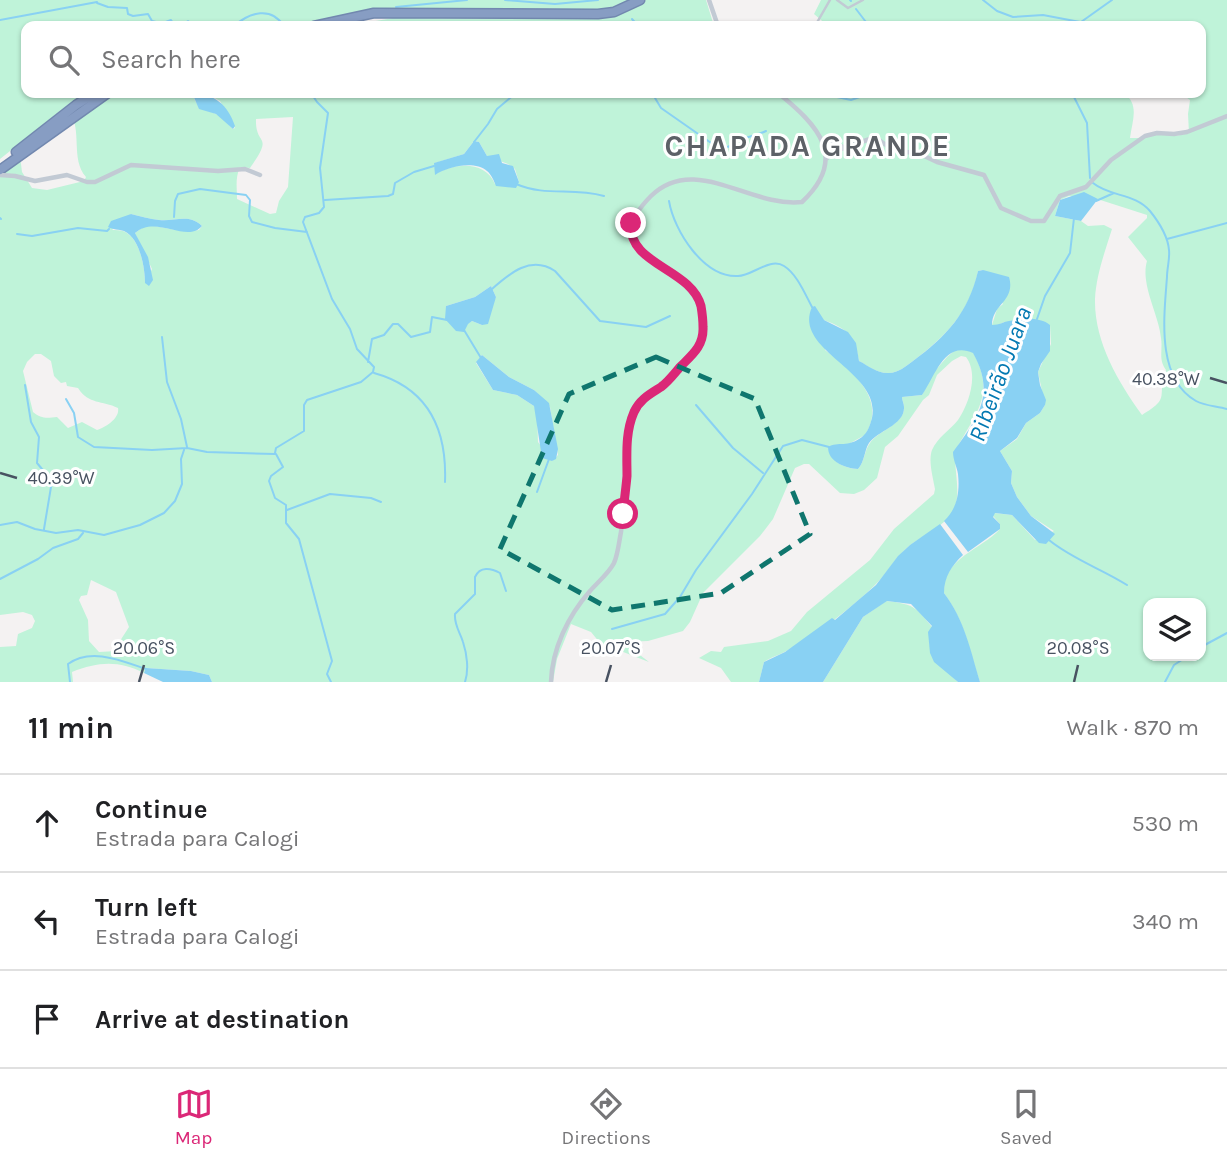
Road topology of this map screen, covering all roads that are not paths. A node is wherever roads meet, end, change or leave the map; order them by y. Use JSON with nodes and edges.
{"nodes":[{"id":1,"x":640,"y":0,"type":"edge"},
{"id":2,"x":647,"y":0,"type":"edge"},
{"id":3,"x":709,"y":0,"type":"edge"},
{"id":4,"x":830,"y":0,"type":"edge"},
{"id":5,"x":837,"y":0,"type":"edge"},
{"id":6,"x":863,"y":0,"type":"edge"},
{"id":7,"x":337,"y":21,"type":"edge"},
{"id":8,"x":357,"y":21,"type":"edge"},
{"id":9,"x":716,"y":21,"type":"edge"},
{"id":10,"x":818,"y":21,"type":"edge"},
{"id":11,"x":88,"y":98,"type":"edge"},
{"id":12,"x":101,"y":98,"type":"edge"},
{"id":13,"x":783,"y":98,"type":"edge"},
{"id":14,"x":1227,"y":116,"type":"edge"},
{"id":15,"x":824,"y":141,"type":"junction"},
{"id":16,"x":843,"y":147,"type":"junction"},
{"id":17,"x":826,"y":159,"type":"junction"},
{"id":18,"x":0,"y":170,"type":"edge"},
{"id":19,"x":260,"y":175,"type":"dead end"},
{"id":20,"x":551,"y":682,"type":"edge"}],
"edges":[{"from":1,"to":7,"type":"highway"},
{"from":2,"to":8,"type":"highway"},
{"from":3,"to":9,"type":"street"},
{"from":4,"to":10,"type":"street"},
{"from":5,"to":6,"type":"street"},
{"from":11,"to":18,"type":"highway"},
{"from":12,"to":18,"type":"highway"},
{"from":13,"to":15,"type":"street"},
{"from":14,"to":16,"type":"street"},
{"from":15,"to":16,"type":"street"},
{"from":15,"to":17,"type":"street"},
{"from":16,"to":17,"type":"street"},
{"from":17,"to":20,"type":"street"},
{"from":18,"to":19,"type":"street"}]}
